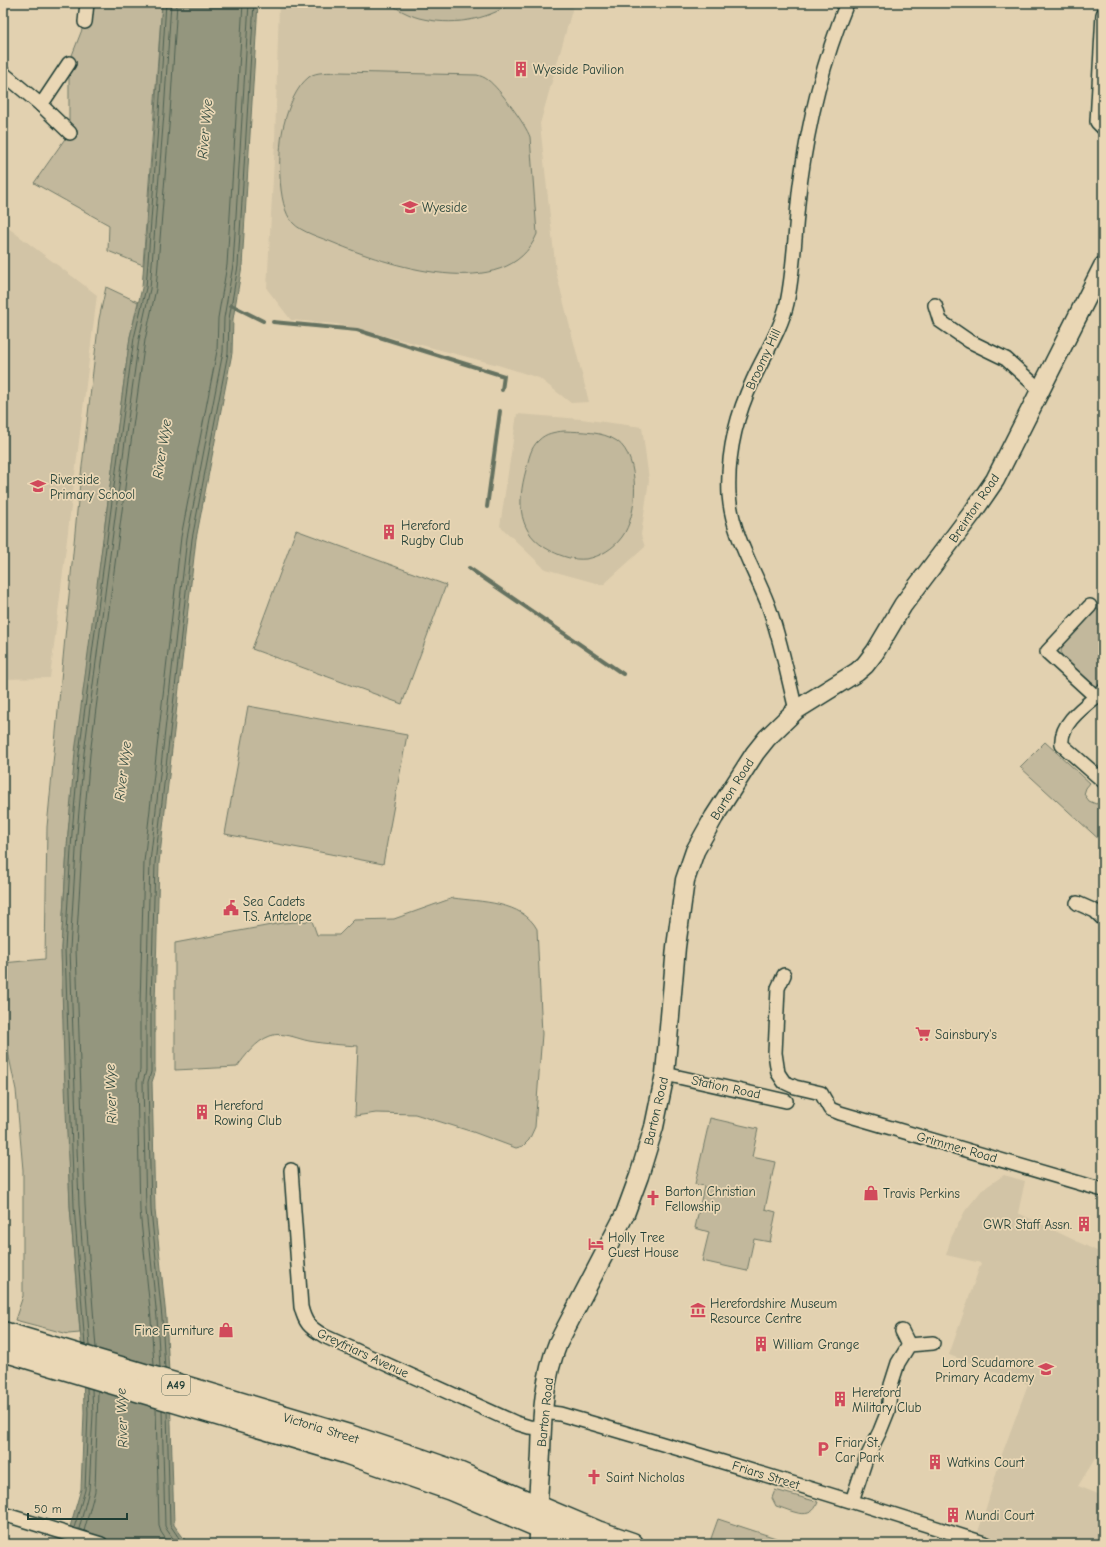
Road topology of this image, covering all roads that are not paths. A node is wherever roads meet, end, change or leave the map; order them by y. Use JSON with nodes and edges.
{"nodes":[{"id":1,"x":87,"y":3,"type":"edge"},
{"id":2,"x":847,"y":3,"type":"edge"},
{"id":3,"x":1103,"y":14,"type":"edge"},
{"id":4,"x":85,"y":22,"type":"dead end"},
{"id":5,"x":69,"y":63,"type":"dead end"},
{"id":6,"x":3,"y":73,"type":"edge"},
{"id":7,"x":40,"y":105,"type":"junction"},
{"id":8,"x":1103,"y":128,"type":"edge"},
{"id":9,"x":70,"y":133,"type":"dead end"},
{"id":10,"x":1103,"y":266,"type":"edge"},
{"id":11,"x":935,"y":306,"type":"dead end"},
{"id":12,"x":1040,"y":390,"type":"junction"},
{"id":13,"x":1090,"y":606,"type":"dead end"},
{"id":14,"x":1099,"y":694,"type":"edge"},
{"id":15,"x":796,"y":710,"type":"junction"},
{"id":16,"x":1103,"y":781,"type":"edge"},
{"id":17,"x":1077,"y":902,"type":"dead end"},
{"id":18,"x":1103,"y":919,"type":"edge"},
{"id":19,"x":784,"y":974,"type":"dead end"},
{"id":20,"x":665,"y":1074,"type":"junction"},
{"id":21,"x":786,"y":1101,"type":"dead end"},
{"id":22,"x":291,"y":1170,"type":"dead end"},
{"id":23,"x":1103,"y":1190,"type":"edge"},
{"id":24,"x":902,"y":1331,"type":"dead end"},
{"id":25,"x":3,"y":1333,"type":"edge"},
{"id":26,"x":933,"y":1343,"type":"dead end"},
{"id":27,"x":909,"y":1345,"type":"junction"},
{"id":28,"x":3,"y":1350,"type":"edge"},
{"id":29,"x":542,"y":1420,"type":"junction"},
{"id":30,"x":347,"y":1444,"type":"junction"},
{"id":31,"x":852,"y":1501,"type":"junction"},
{"id":32,"x":3,"y":1514,"type":"edge"},
{"id":33,"x":537,"y":1526,"type":"edge"},
{"id":34,"x":101,"y":1544,"type":"edge"},
{"id":35,"x":581,"y":1544,"type":"edge"},
{"id":36,"x":632,"y":1544,"type":"edge"},
{"id":37,"x":987,"y":1544,"type":"edge"}],
"edges":[{"from":1,"to":4,"type":"street"},
{"from":2,"to":15,"type":"street","name":"Broomy Hill"},
{"from":3,"to":8,"type":"street"},
{"from":5,"to":7,"type":"street"},
{"from":6,"to":7,"type":"street"},
{"from":7,"to":9,"type":"street"},
{"from":10,"to":12,"type":"street","name":"Breinton Road"},
{"from":11,"to":12,"type":"street"},
{"from":12,"to":15,"type":"street","name":"Breinton Road"},
{"from":13,"to":14,"type":"street"},
{"from":14,"to":16,"type":"street"},
{"from":15,"to":20,"type":"street","name":"Barton Road"},
{"from":17,"to":18,"type":"street"},
{"from":19,"to":23,"type":"street","name":"Grimmer Road"},
{"from":20,"to":21,"type":"street","name":"Station Road"},
{"from":20,"to":29,"type":"street","name":"Barton Road"},
{"from":22,"to":29,"type":"street","name":"Greyfriars Avenue"},
{"from":24,"to":27,"type":"street"},
{"from":25,"to":30,"type":"highway","name":"Victoria Street","number":"A49"},
{"from":26,"to":27,"type":"street"},
{"from":27,"to":31,"type":"street"},
{"from":28,"to":30,"type":"highway","name":"Victoria Street","number":"A49"},
{"from":29,"to":31,"type":"street","name":"Friars Street"},
{"from":29,"to":33,"type":"street","name":"Barton Road"},
{"from":30,"to":33,"type":"highway","name":"Victoria Street","number":"A49"},
{"from":31,"to":37,"type":"street","name":"Friars Street"},
{"from":32,"to":34,"type":"street"},
{"from":33,"to":35,"type":"highway","name":"Victoria Street","number":"A49"},
{"from":33,"to":36,"type":"highway","name":"Victoria Street","number":"A49"}]}
